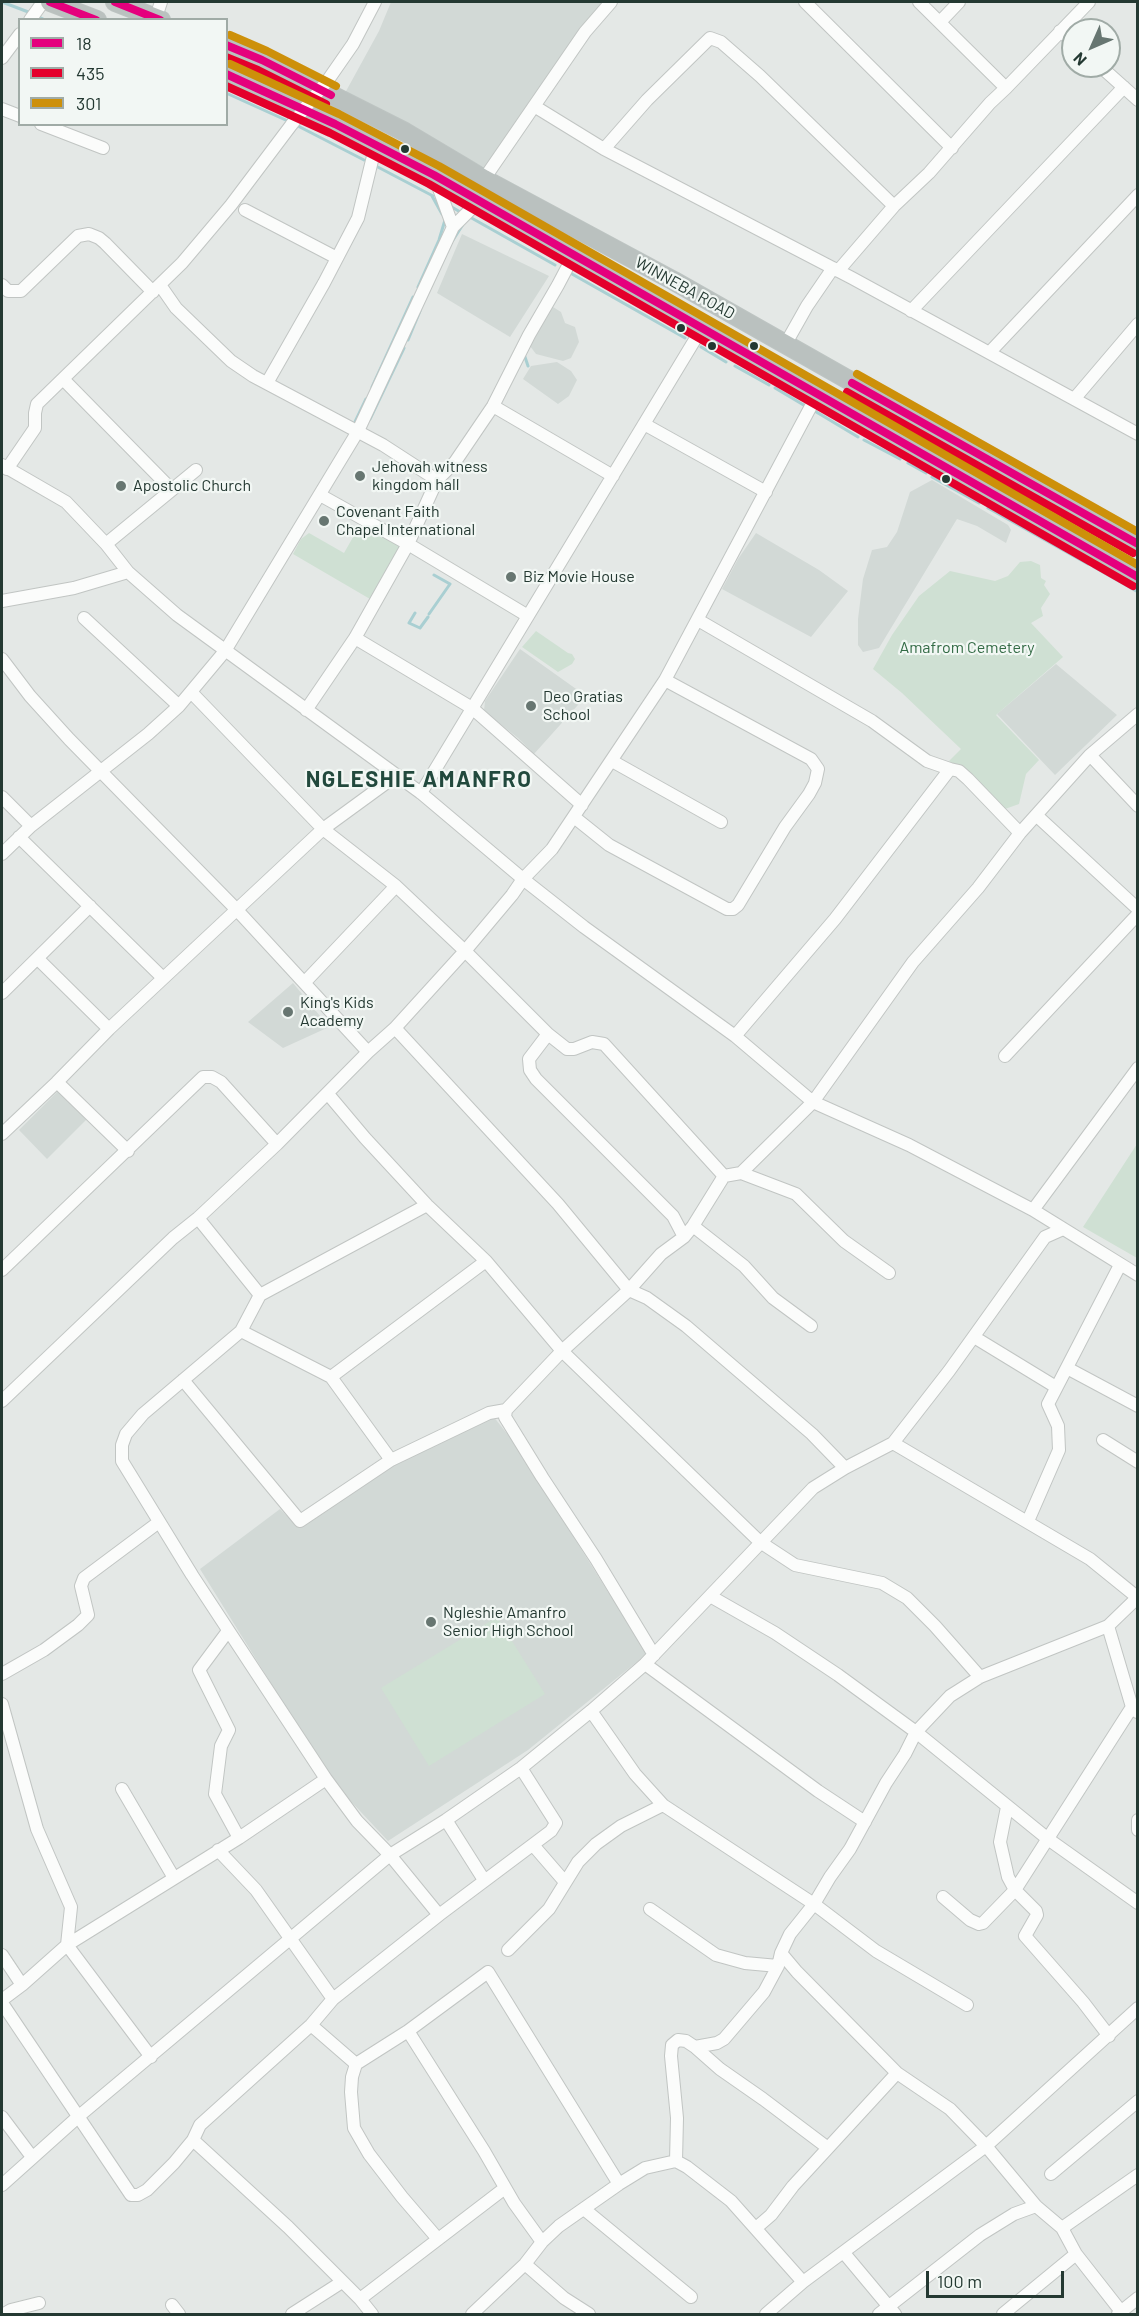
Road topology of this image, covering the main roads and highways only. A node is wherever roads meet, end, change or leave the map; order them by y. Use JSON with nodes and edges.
{"nodes":[{"id":1,"x":50,"y":2,"type":"edge"},
{"id":2,"x":115,"y":2,"type":"edge"},
{"id":3,"x":159,"y":13,"type":"edge"},
{"id":4,"x":92,"y":18,"type":"edge"},
{"id":5,"x":228,"y":46,"type":"edge"},
{"id":6,"x":228,"y":75,"type":"edge"},
{"id":7,"x":987,"y":459,"type":"junction"},
{"id":8,"x":973,"y":484,"type":"junction"},
{"id":9,"x":1137,"y":544,"type":"edge"},
{"id":10,"x":1137,"y":578,"type":"edge"}],
"edges":[{"from":1,"to":4,"type":"highway"},
{"from":2,"to":3,"type":"highway"},
{"from":5,"to":7,"type":"highway","name":"WINNEBA ROAD"},
{"from":6,"to":8,"type":"highway","name":"WINNEBA ROAD"},
{"from":7,"to":8,"type":"highway"},
{"from":7,"to":9,"type":"highway","name":"WINNEBA ROAD"},
{"from":8,"to":10,"type":"highway","name":"WINNEBA ROAD"}]}
